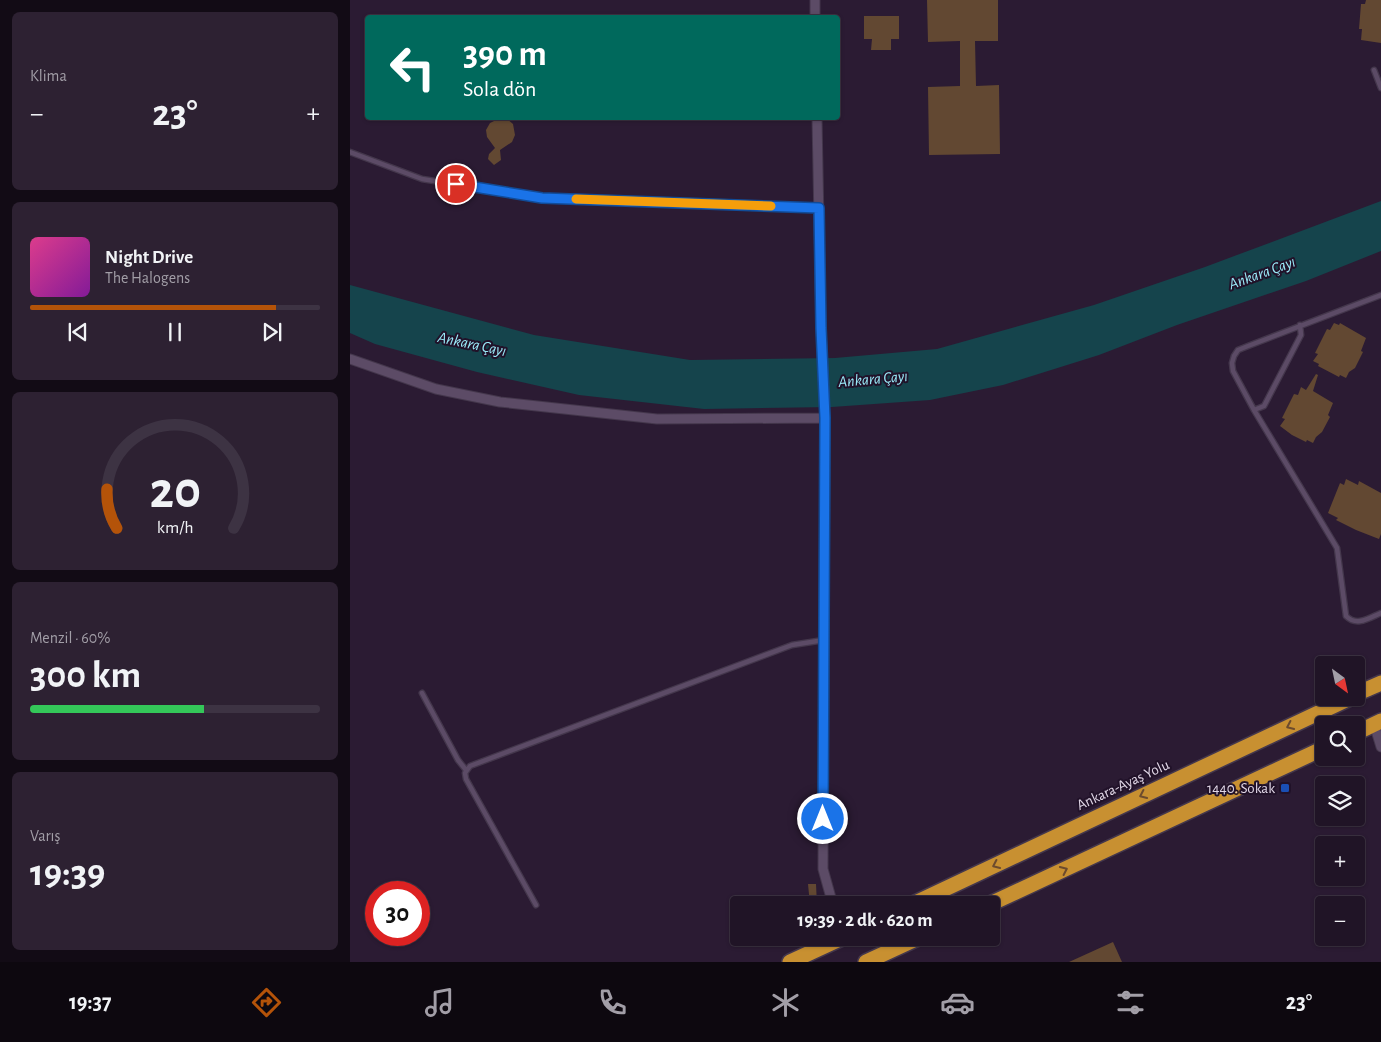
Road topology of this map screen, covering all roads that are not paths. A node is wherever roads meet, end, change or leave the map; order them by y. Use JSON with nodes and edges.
{"nodes":[{"id":1,"x":815,"y":0,"type":"edge"},
{"id":2,"x":815,"y":15,"type":"edge"},
{"id":3,"x":1374,"y":70,"type":"dead end"},
{"id":4,"x":1381,"y":88,"type":"edge"},
{"id":5,"x":817,"y":120,"type":"edge"},
{"id":6,"x":350,"y":152,"type":"edge"},
{"id":7,"x":819,"y":208,"type":"junction"},
{"id":8,"x":1381,"y":295,"type":"edge"},
{"id":9,"x":1300,"y":325,"type":"junction"},
{"id":10,"x":350,"y":359,"type":"edge"},
{"id":11,"x":1254,"y":410,"type":"junction"},
{"id":12,"x":825,"y":418,"type":"junction"},
{"id":13,"x":1381,"y":612,"type":"edge"},
{"id":14,"x":824,"y":640,"type":"junction"},
{"id":15,"x":1381,"y":683,"type":"edge"},
{"id":16,"x":1365,"y":690,"type":"edge"},
{"id":17,"x":422,"y":693,"type":"dead end"},
{"id":18,"x":1333,"y":706,"type":"edge"},
{"id":19,"x":1379,"y":725,"type":"edge"},
{"id":20,"x":1365,"y":730,"type":"edge"},
{"id":21,"x":1381,"y":747,"type":"edge"},
{"id":22,"x":1315,"y":752,"type":"edge"},
{"id":23,"x":466,"y":770,"type":"junction"},
{"id":24,"x":830,"y":896,"type":"edge"},
{"id":25,"x":930,"y":896,"type":"edge"},
{"id":26,"x":1000,"y":899,"type":"edge"},
{"id":27,"x":536,"y":904,"type":"dead end"},
{"id":28,"x":825,"y":946,"type":"edge"},
{"id":29,"x":901,"y":946,"type":"edge"},
{"id":30,"x":790,"y":962,"type":"edge"},
{"id":31,"x":866,"y":962,"type":"edge"}],
"edges":[{"from":1,"to":2,"type":"street"},
{"from":3,"to":4,"type":"lane"},
{"from":5,"to":7,"type":"street"},
{"from":6,"to":7,"type":"lane"},
{"from":7,"to":12,"type":"street"},
{"from":8,"to":9,"type":"lane"},
{"from":9,"to":11,"type":"lane"},
{"from":9,"to":11,"type":"lane"},
{"from":10,"to":12,"type":"street"},
{"from":11,"to":13,"type":"lane"},
{"from":12,"to":14,"type":"street"},
{"from":14,"to":23,"type":"lane"},
{"from":14,"to":24,"type":"street"},
{"from":15,"to":16,"type":"highway"},
{"from":17,"to":23,"type":"lane"},
{"from":18,"to":25,"type":"highway","name":"Ankara-Ayaş Yolu","one_way":true},
{"from":19,"to":20,"type":"highway"},
{"from":19,"to":21,"type":"street"},
{"from":26,"to":22,"type":"highway","one_way":true},
{"from":23,"to":27,"type":"lane"},
{"from":28,"to":30,"type":"highway"},
{"from":29,"to":31,"type":"highway"}]}
